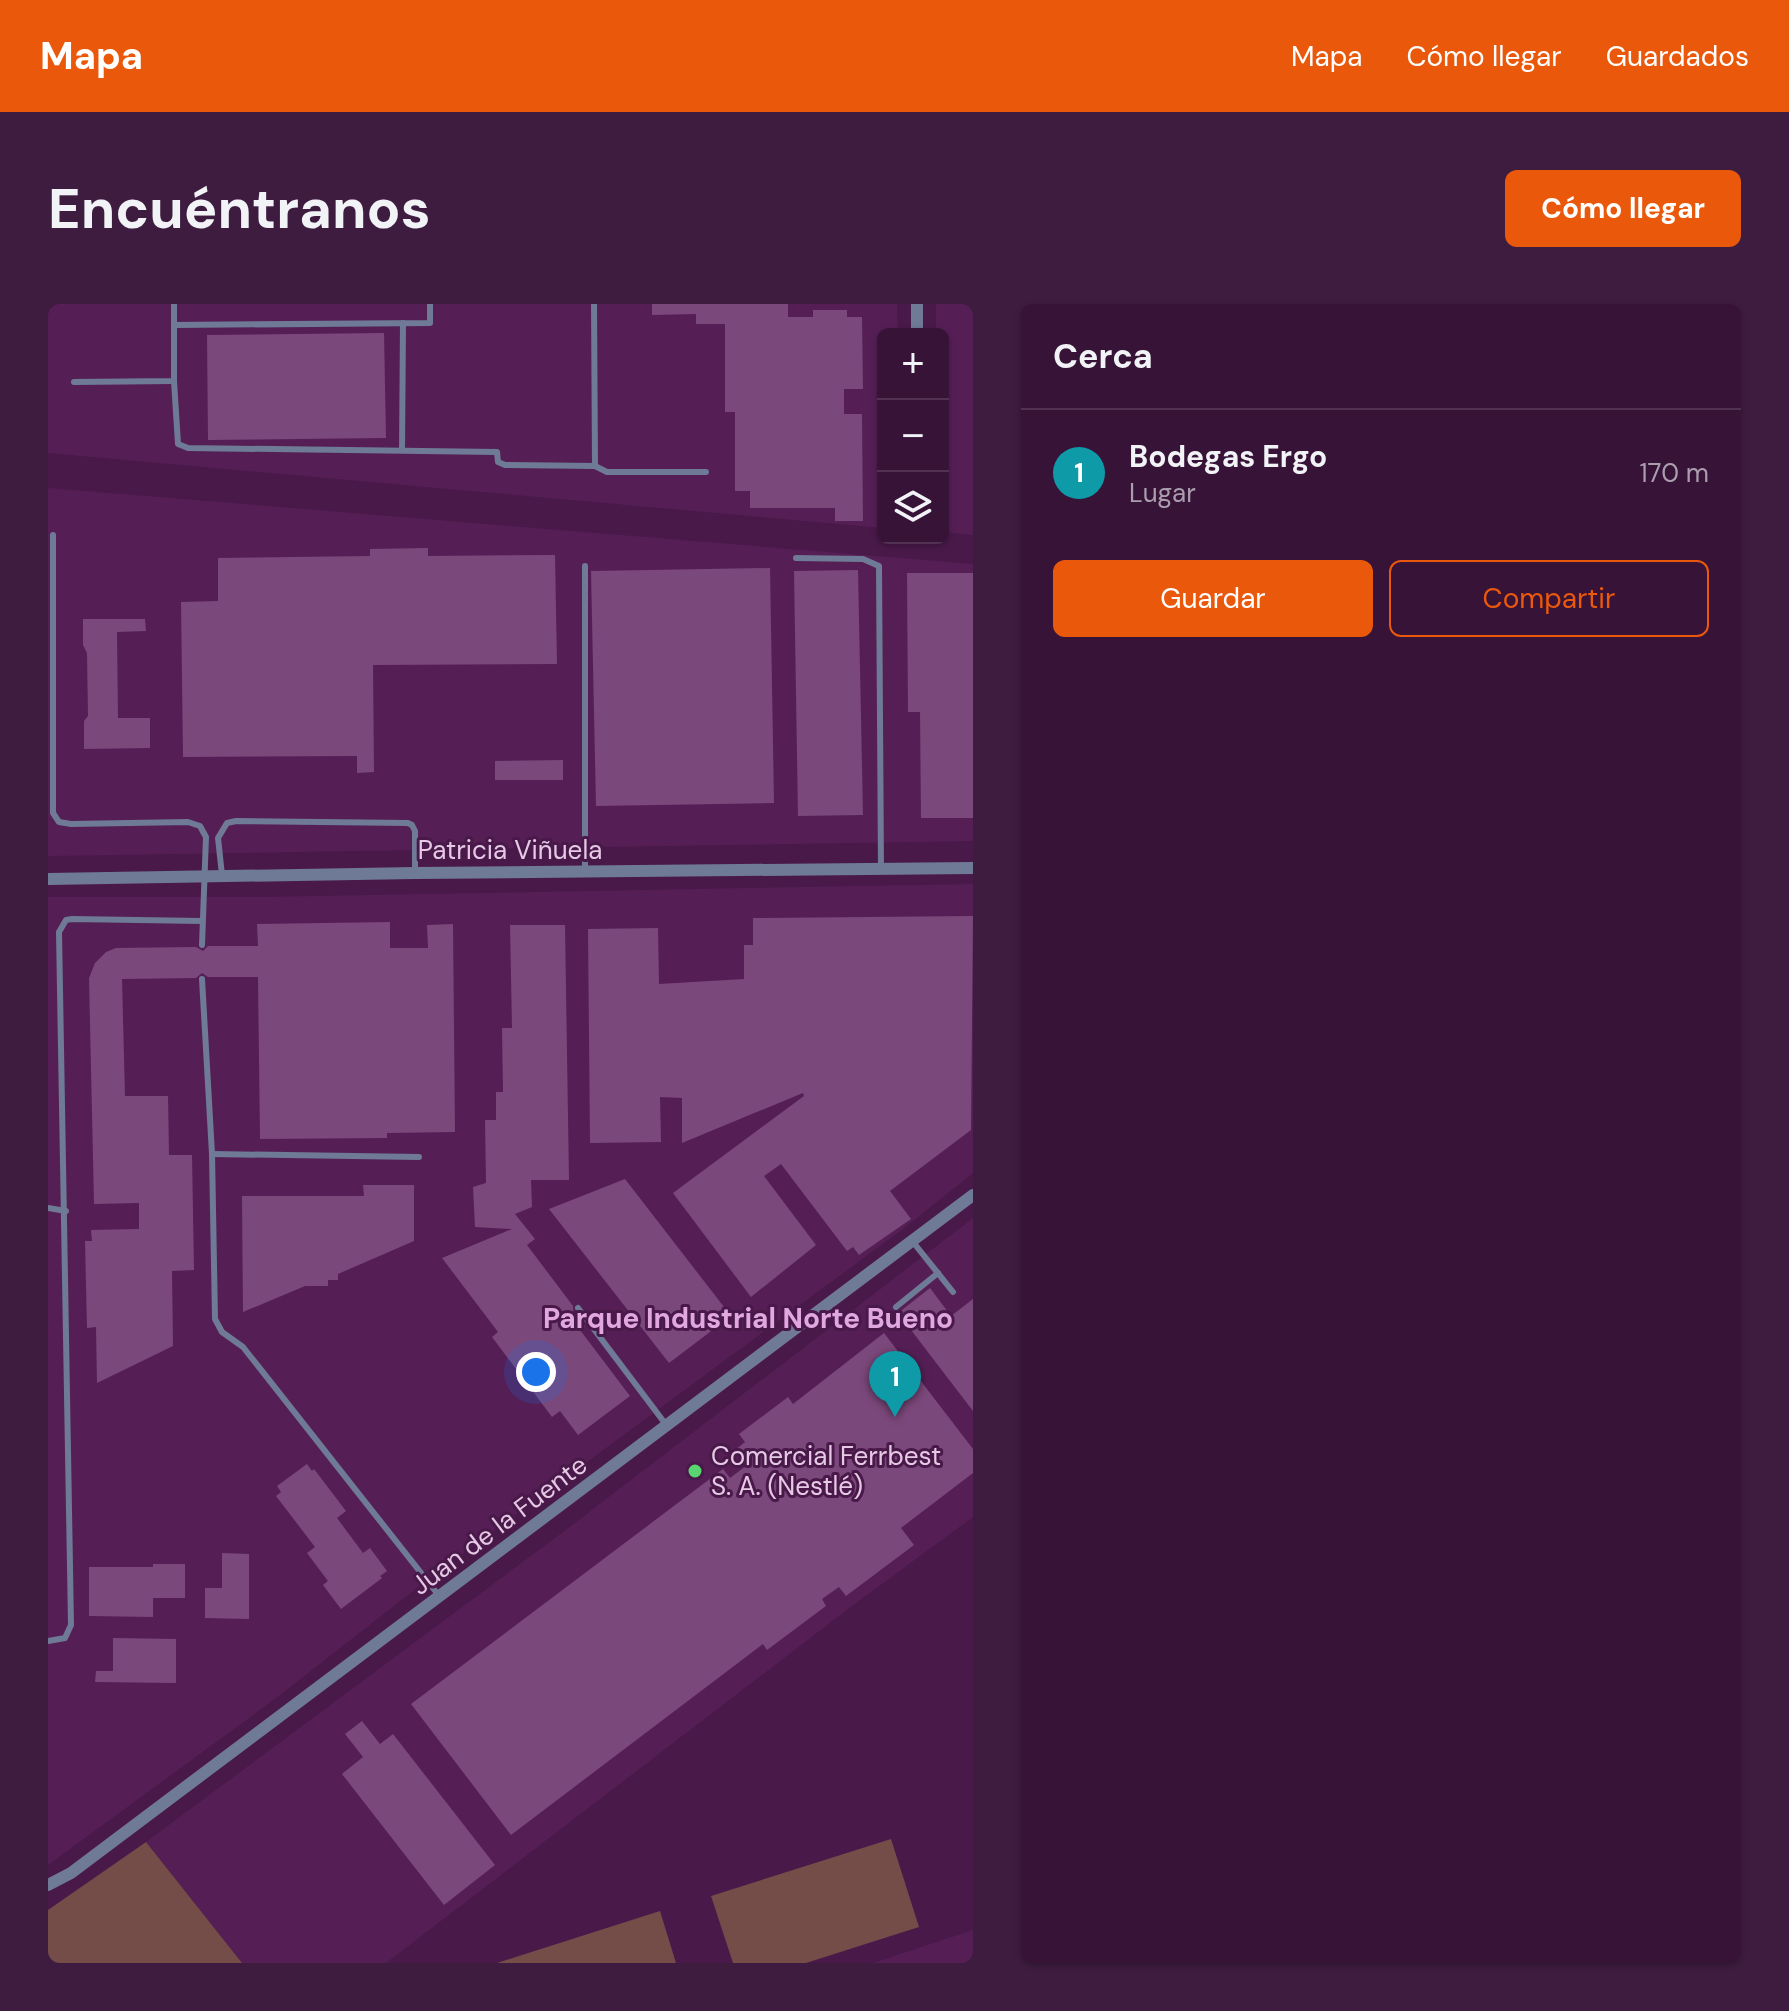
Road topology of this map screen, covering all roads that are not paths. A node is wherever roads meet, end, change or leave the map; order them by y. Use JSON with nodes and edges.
{"nodes":[{"id":1,"x":174,"y":304,"type":"edge"},
{"id":2,"x":430,"y":304,"type":"edge"},
{"id":3,"x":594,"y":304,"type":"edge"},
{"id":4,"x":917,"y":304,"type":"edge"},
{"id":5,"x":403,"y":323,"type":"junction"},
{"id":6,"x":174,"y":325,"type":"junction"},
{"id":7,"x":917,"y":328,"type":"edge"},
{"id":8,"x":174,"y":381,"type":"junction"},
{"id":9,"x":74,"y":382,"type":"dead end"},
{"id":10,"x":402,"y":450,"type":"junction"},
{"id":11,"x":595,"y":466,"type":"junction"},
{"id":12,"x":706,"y":472,"type":"dead end"},
{"id":13,"x":53,"y":535,"type":"dead end"},
{"id":14,"x":796,"y":558,"type":"dead end"},
{"id":15,"x":585,"y":566,"type":"dead end"},
{"id":16,"x":973,"y":868,"type":"edge"},
{"id":17,"x":881,"y":870,"type":"junction"},
{"id":18,"x":585,"y":872,"type":"junction"},
{"id":19,"x":415,"y":873,"type":"junction"},
{"id":20,"x":222,"y":875,"type":"junction"},
{"id":21,"x":204,"y":876,"type":"junction"},
{"id":22,"x":48,"y":879,"type":"edge"},
{"id":23,"x":202,"y":921,"type":"junction"},
{"id":24,"x":202,"y":945,"type":"dead end"},
{"id":25,"x":202,"y":979,"type":"dead end"},
{"id":26,"x":212,"y":1154,"type":"junction"},
{"id":27,"x":419,"y":1157,"type":"dead end"},
{"id":28,"x":973,"y":1195,"type":"edge"},
{"id":29,"x":48,"y":1208,"type":"edge"},
{"id":30,"x":66,"y":1211,"type":"junction"},
{"id":31,"x":912,"y":1240,"type":"junction"},
{"id":32,"x":938,"y":1273,"type":"junction"},
{"id":33,"x":953,"y":1292,"type":"dead end"},
{"id":34,"x":896,"y":1307,"type":"dead end"},
{"id":35,"x":578,"y":1308,"type":"dead end"},
{"id":36,"x":667,"y":1426,"type":"junction"},
{"id":37,"x":440,"y":1597,"type":"junction"},
{"id":38,"x":48,"y":1641,"type":"edge"},
{"id":39,"x":48,"y":1885,"type":"edge"}],
"edges":[{"from":1,"to":6,"type":"lane"},
{"from":2,"to":5,"type":"lane"},
{"from":3,"to":11,"type":"lane"},
{"from":4,"to":7,"type":"street"},
{"from":5,"to":6,"type":"lane"},
{"from":5,"to":10,"type":"lane"},
{"from":6,"to":8,"type":"lane"},
{"from":8,"to":9,"type":"lane"},
{"from":8,"to":10,"type":"lane"},
{"from":10,"to":11,"type":"lane"},
{"from":11,"to":12,"type":"lane"},
{"from":13,"to":21,"type":"lane"},
{"from":14,"to":17,"type":"lane"},
{"from":15,"to":18,"type":"lane"},
{"from":16,"to":17,"type":"street","name":"Patricia Viñuela"},
{"from":17,"to":18,"type":"street","name":"Patricia Viñuela"},
{"from":18,"to":19,"type":"street","name":"Patricia Viñuela"},
{"from":19,"to":20,"type":"street","name":"Patricia Viñuela"},
{"from":19,"to":20,"type":"lane"},
{"from":20,"to":21,"type":"street","name":"Patricia Viñuela"},
{"from":21,"to":22,"type":"street","name":"Patricia Viñuela"},
{"from":21,"to":23,"type":"lane"},
{"from":23,"to":24,"type":"lane"},
{"from":23,"to":30,"type":"lane"},
{"from":25,"to":26,"type":"lane"},
{"from":26,"to":27,"type":"lane"},
{"from":26,"to":37,"type":"lane"},
{"from":28,"to":31,"type":"street","name":"Juan de la Fuente"},
{"from":29,"to":30,"type":"lane"},
{"from":30,"to":38,"type":"lane"},
{"from":31,"to":32,"type":"lane"},
{"from":31,"to":36,"type":"street","name":"Juan de la Fuente"},
{"from":32,"to":33,"type":"lane"},
{"from":32,"to":34,"type":"lane"},
{"from":35,"to":36,"type":"lane"},
{"from":36,"to":37,"type":"street","name":"Juan de la Fuente"},
{"from":37,"to":39,"type":"street","name":"Juan de la Fuente"}]}
